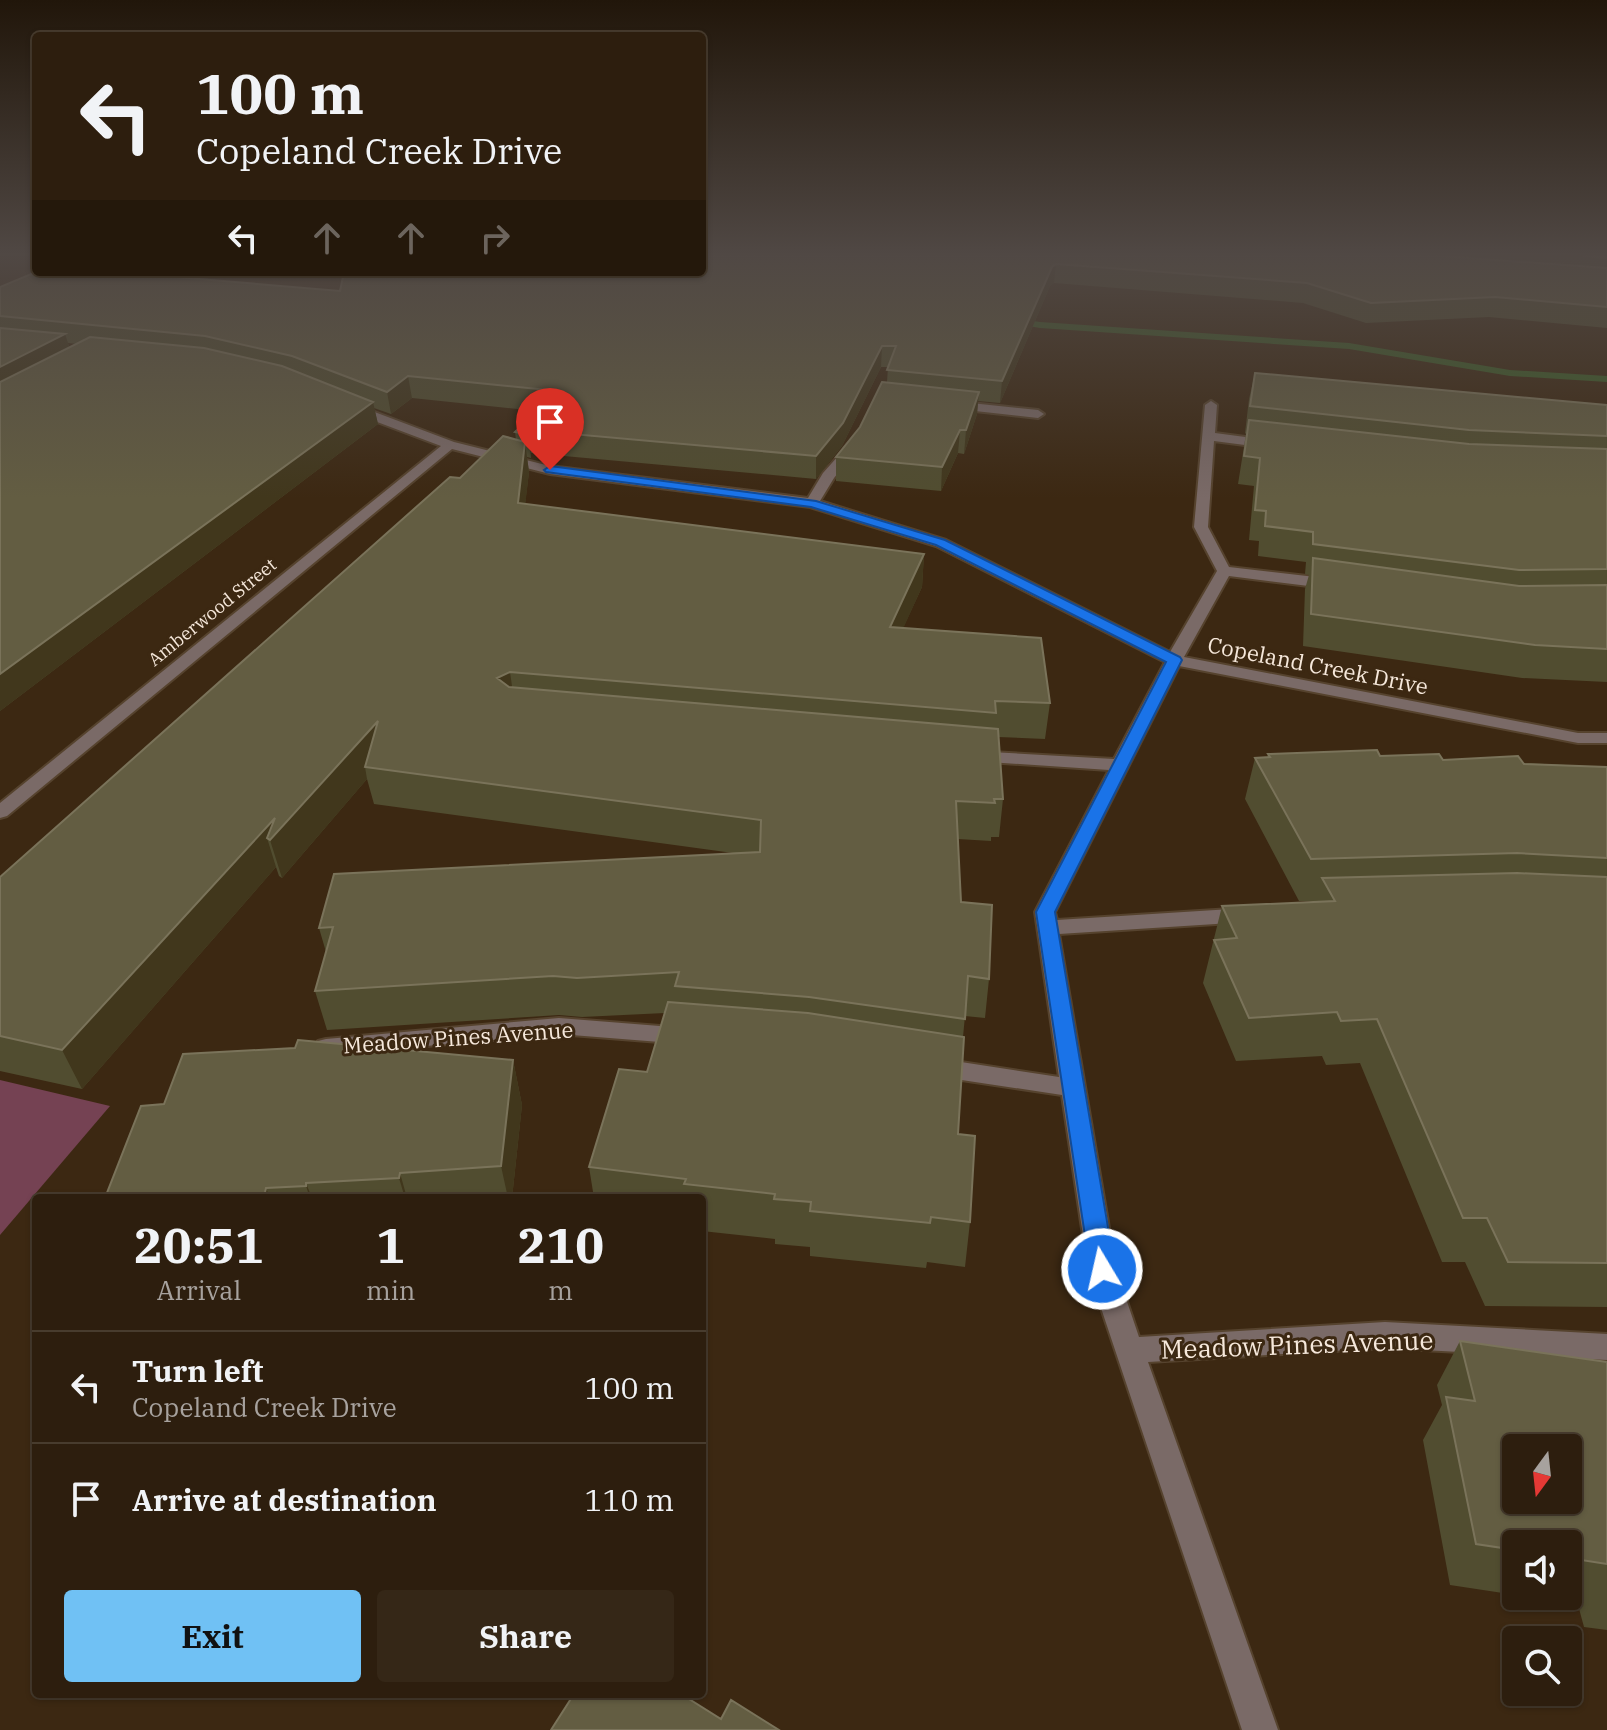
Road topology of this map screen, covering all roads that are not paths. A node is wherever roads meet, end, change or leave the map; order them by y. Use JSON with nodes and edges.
{"nodes":[{"id":1,"x":935,"y":403,"type":"edge"},
{"id":2,"x":344,"y":404,"type":"edge"},
{"id":3,"x":1211,"y":405,"type":"dead end"},
{"id":4,"x":1038,"y":414,"type":"dead end"},
{"id":5,"x":858,"y":436,"type":"edge"},
{"id":6,"x":1207,"y":436,"type":"junction"},
{"id":7,"x":450,"y":445,"type":"junction"},
{"id":8,"x":1285,"y":446,"type":"edge"},
{"id":9,"x":812,"y":503,"type":"junction"},
{"id":10,"x":1224,"y":571,"type":"junction"},
{"id":11,"x":1344,"y":586,"type":"edge"},
{"id":12,"x":1174,"y":660,"type":"junction"},
{"id":13,"x":1607,"y":738,"type":"edge"},
{"id":14,"x":955,"y":755,"type":"edge"},
{"id":15,"x":1120,"y":765,"type":"junction"},
{"id":16,"x":0,"y":812,"type":"edge"},
{"id":17,"x":1261,"y":914,"type":"edge"},
{"id":18,"x":1047,"y":928,"type":"junction"},
{"id":19,"x":715,"y":1039,"type":"edge"},
{"id":20,"x":299,"y":1049,"type":"edge"},
{"id":21,"x":917,"y":1064,"type":"edge"},
{"id":22,"x":1073,"y":1088,"type":"junction"},
{"id":23,"x":1607,"y":1347,"type":"edge"},
{"id":24,"x":1130,"y":1350,"type":"junction"},
{"id":25,"x":1260,"y":1730,"type":"edge"}],
"edges":[{"from":1,"to":4,"type":"street"},
{"from":2,"to":7,"type":"street","name":"Copeland Creek Drive"},
{"from":3,"to":6,"type":"street"},
{"from":5,"to":9,"type":"street"},
{"from":6,"to":8,"type":"street"},
{"from":6,"to":10,"type":"street"},
{"from":7,"to":9,"type":"street","name":"Copeland Creek Drive"},
{"from":7,"to":16,"type":"street","name":"Amberwood Street"},
{"from":9,"to":12,"type":"street","name":"Copeland Creek Drive"},
{"from":10,"to":11,"type":"street"},
{"from":10,"to":12,"type":"street","name":"Meadow Pines Avenue"},
{"from":12,"to":13,"type":"street","name":"Copeland Creek Drive"},
{"from":12,"to":15,"type":"street","name":"Meadow Pines Avenue"},
{"from":14,"to":15,"type":"street"},
{"from":15,"to":18,"type":"street","name":"Meadow Pines Avenue"},
{"from":17,"to":18,"type":"street"},
{"from":18,"to":22,"type":"street","name":"Meadow Pines Avenue"},
{"from":19,"to":20,"type":"street","name":"Meadow Pines Avenue"},
{"from":21,"to":22,"type":"street"},
{"from":22,"to":24,"type":"street","name":"Meadow Pines Avenue"},
{"from":23,"to":24,"type":"street","name":"Meadow Pines Avenue"},
{"from":24,"to":25,"type":"street","name":"Meadow Pines Avenue"}]}
